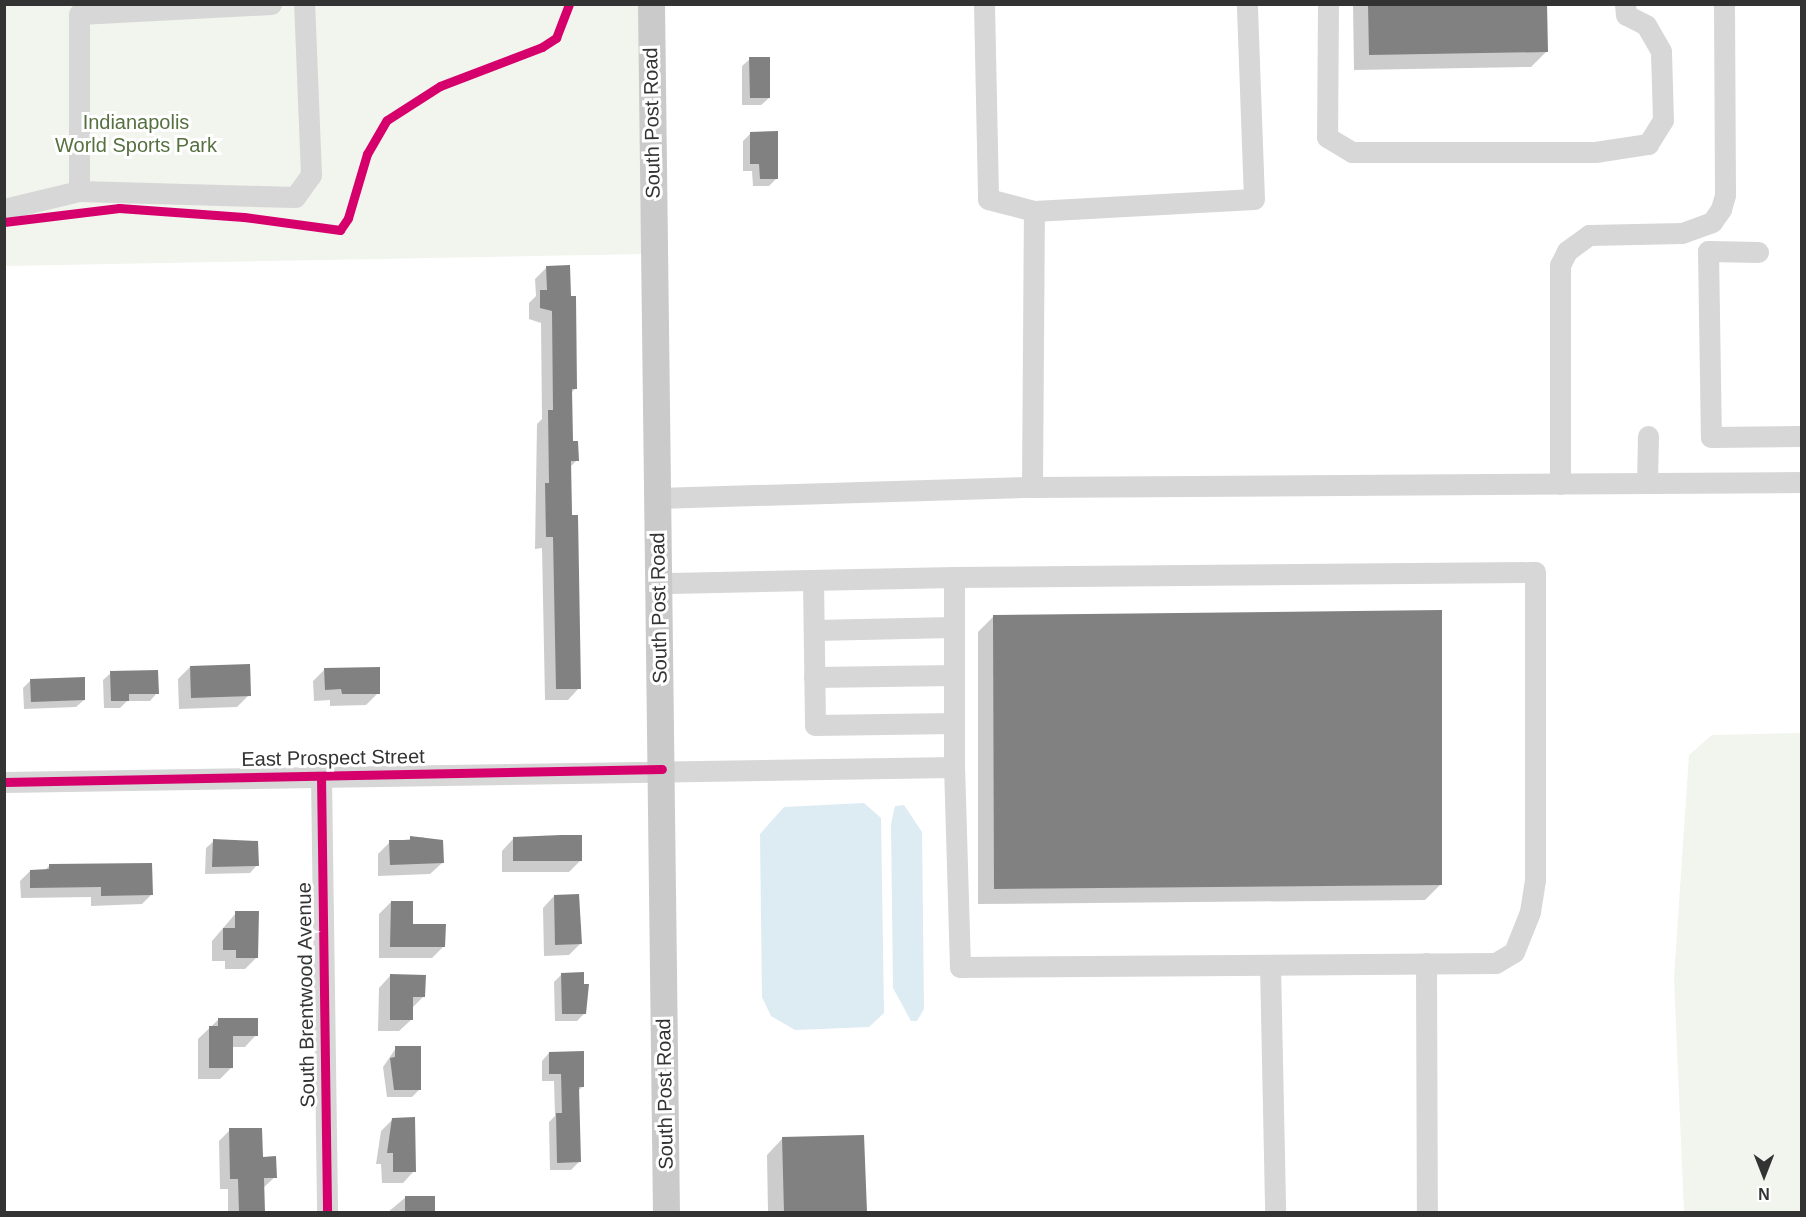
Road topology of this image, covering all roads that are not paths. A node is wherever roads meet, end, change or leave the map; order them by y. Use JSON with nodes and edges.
{"nodes":[{"id":1,"x":271,"y":4,"type":"edge"},
{"id":2,"x":304,"y":4,"type":"edge"},
{"id":3,"x":651,"y":4,"type":"edge"},
{"id":4,"x":984,"y":4,"type":"edge"},
{"id":5,"x":1247,"y":4,"type":"edge"},
{"id":6,"x":1328,"y":4,"type":"edge"},
{"id":7,"x":1625,"y":4,"type":"edge"},
{"id":8,"x":1724,"y":4,"type":"edge"},
{"id":9,"x":155,"y":8,"type":"edge"},
{"id":10,"x":78,"y":190,"type":"junction"},
{"id":11,"x":4,"y":209,"type":"edge"},
{"id":12,"x":1034,"y":211,"type":"junction"},
{"id":13,"x":1758,"y":252,"type":"dead end"},
{"id":14,"x":1648,"y":436,"type":"dead end"},
{"id":15,"x":1802,"y":436,"type":"edge"},
{"id":16,"x":1802,"y":482,"type":"edge"},
{"id":17,"x":1647,"y":483,"type":"junction"},
{"id":18,"x":1560,"y":484,"type":"junction"},
{"id":19,"x":1032,"y":487,"type":"junction"},
{"id":20,"x":657,"y":498,"type":"junction"},
{"id":21,"x":954,"y":577,"type":"junction"},
{"id":22,"x":813,"y":580,"type":"junction"},
{"id":23,"x":658,"y":582,"type":"junction"},
{"id":24,"x":954,"y":627,"type":"junction"},
{"id":25,"x":814,"y":630,"type":"junction"},
{"id":26,"x":954,"y":675,"type":"junction"},
{"id":27,"x":814,"y":676,"type":"junction"},
{"id":28,"x":954,"y":723,"type":"junction"},
{"id":29,"x":954,"y":766,"type":"junction"},
{"id":30,"x":662,"y":769,"type":"junction"},
{"id":31,"x":321,"y":777,"type":"junction"},
{"id":32,"x":4,"y":782,"type":"edge"},
{"id":33,"x":1426,"y":963,"type":"junction"},
{"id":34,"x":1270,"y":964,"type":"junction"},
{"id":35,"x":327,"y":1212,"type":"edge"},
{"id":36,"x":666,"y":1212,"type":"edge"},
{"id":37,"x":1275,"y":1212,"type":"edge"},
{"id":38,"x":1427,"y":1212,"type":"edge"}],
"edges":[{"from":1,"to":9,"type":"street"},
{"from":2,"to":10,"type":"street"},
{"from":3,"to":20,"type":"main road","name":"South Post Road"},
{"from":4,"to":12,"type":"street"},
{"from":5,"to":12,"type":"street"},
{"from":6,"to":7,"type":"street"},
{"from":8,"to":18,"type":"street"},
{"from":9,"to":10,"type":"street"},
{"from":10,"to":11,"type":"street"},
{"from":12,"to":19,"type":"street"},
{"from":13,"to":15,"type":"street"},
{"from":14,"to":17,"type":"street"},
{"from":16,"to":17,"type":"street"},
{"from":17,"to":18,"type":"street"},
{"from":18,"to":19,"type":"street"},
{"from":19,"to":20,"type":"street"},
{"from":20,"to":23,"type":"main road","name":"South Post Road"},
{"from":21,"to":22,"type":"street"},
{"from":21,"to":24,"type":"street"},
{"from":21,"to":33,"type":"street"},
{"from":22,"to":23,"type":"street"},
{"from":22,"to":25,"type":"street"},
{"from":23,"to":30,"type":"main road","name":"South Post Road"},
{"from":24,"to":25,"type":"street"},
{"from":24,"to":26,"type":"street"},
{"from":25,"to":27,"type":"street"},
{"from":26,"to":27,"type":"street"},
{"from":26,"to":28,"type":"street"},
{"from":27,"to":28,"type":"street"},
{"from":28,"to":29,"type":"street"},
{"from":29,"to":30,"type":"street","name":"East Prospect Street"},
{"from":29,"to":34,"type":"street"},
{"from":30,"to":31,"type":"street","name":"East Prospect Street"},
{"from":30,"to":36,"type":"main road","name":"South Post Road"},
{"from":31,"to":32,"type":"street","name":"East Prospect Street"},
{"from":31,"to":35,"type":"street","name":"South Brentwood Avenue"},
{"from":33,"to":34,"type":"street"},
{"from":33,"to":38,"type":"street"},
{"from":34,"to":37,"type":"street"}]}
